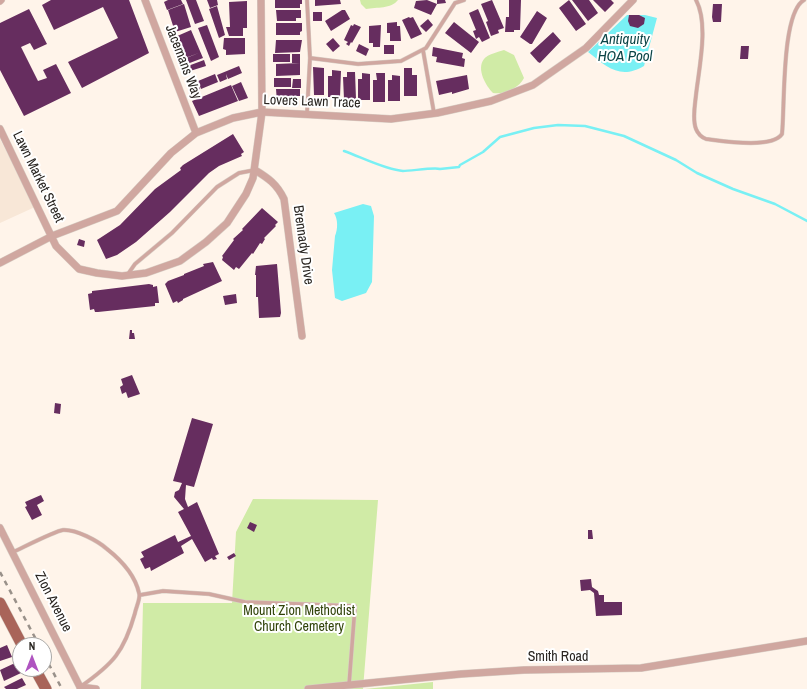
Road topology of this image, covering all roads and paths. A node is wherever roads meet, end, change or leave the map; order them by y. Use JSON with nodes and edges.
{"nodes":[{"id":1,"x":145,"y":0,"type":"edge"},
{"id":2,"x":261,"y":0,"type":"edge"},
{"id":3,"x":307,"y":0,"type":"edge"},
{"id":4,"x":464,"y":0,"type":"edge"},
{"id":5,"x":633,"y":0,"type":"edge"},
{"id":6,"x":696,"y":0,"type":"edge"},
{"id":7,"x":804,"y":0,"type":"edge"},
{"id":8,"x":455,"y":2,"type":"edge"},
{"id":9,"x":423,"y":50,"type":"junction"},
{"id":10,"x":310,"y":58,"type":"junction"},
{"id":11,"x":262,"y":112,"type":"junction"},
{"id":12,"x":434,"y":113,"type":"junction"},
{"id":13,"x":307,"y":114,"type":"junction"},
{"id":14,"x":0,"y":129,"type":"edge"},
{"id":15,"x":196,"y":133,"type":"junction"},
{"id":16,"x":255,"y":170,"type":"junction"},
{"id":17,"x":52,"y":236,"type":"junction"},
{"id":18,"x":0,"y":263,"type":"edge"},
{"id":19,"x":127,"y":275,"type":"junction"},
{"id":20,"x":302,"y":336,"type":"dead end"},
{"id":21,"x":0,"y":528,"type":"edge"},
{"id":22,"x":13,"y":552,"type":"junction"},
{"id":23,"x":140,"y":595,"type":"junction"},
{"id":24,"x":0,"y":603,"type":"edge"},
{"id":25,"x":18,"y":637,"type":"edge"},
{"id":26,"x":807,"y":641,"type":"edge"},
{"id":27,"x":39,"y":677,"type":"edge"},
{"id":28,"x":349,"y":685,"type":"junction"},
{"id":29,"x":80,"y":688,"type":"edge"},
{"id":30,"x":46,"y":689,"type":"edge"},
{"id":31,"x":96,"y":689,"type":"edge"},
{"id":32,"x":308,"y":689,"type":"edge"}],
"edges":[{"from":1,"to":15,"type":"street","name":"Jacemans Way"},
{"from":2,"to":11,"type":"street","name":"Lawn Market Street"},
{"from":3,"to":10,"type":"lane"},
{"from":4,"to":8,"type":"lane"},
{"from":5,"to":12,"type":"street","name":"Lovers Lawn Trace"},
{"from":6,"to":7,"type":"lane"},
{"from":8,"to":9,"type":"lane"},
{"from":9,"to":10,"type":"lane"},
{"from":9,"to":12,"type":"lane"},
{"from":10,"to":13,"type":"lane"},
{"from":11,"to":13,"type":"street","name":"Lovers Lawn Trace"},
{"from":11,"to":15,"type":"street","name":"Lovers Lawn Trace"},
{"from":11,"to":16,"type":"street","name":"Lawn Market Street"},
{"from":12,"to":13,"type":"street","name":"Lovers Lawn Trace"},
{"from":14,"to":17,"type":"street","name":"Lawn Market Street"},
{"from":15,"to":17,"type":"street","name":"Lovers Lawn Trace"},
{"from":16,"to":19,"type":"lane"},
{"from":16,"to":19,"type":"street","name":"Lawn Market Street"},
{"from":16,"to":20,"type":"street","name":"Brennady Drive"},
{"from":17,"to":18,"type":"street","name":"Lovers Lawn Trace"},
{"from":17,"to":19,"type":"street","name":"Lawn Market Street"},
{"from":21,"to":22,"type":"street","name":"Zion Avenue"},
{"from":22,"to":23,"type":"lane"},
{"from":22,"to":29,"type":"street","name":"Zion Avenue"},
{"from":23,"to":28,"type":"lane"},
{"from":23,"to":29,"type":"lane"},
{"from":24,"to":25,"type":"main road"},
{"from":26,"to":28,"type":"street","name":"Smith Road"},
{"from":27,"to":30,"type":"main road"},
{"from":28,"to":32,"type":"street","name":"Smith Road"},
{"from":29,"to":31,"type":"street"}]}
